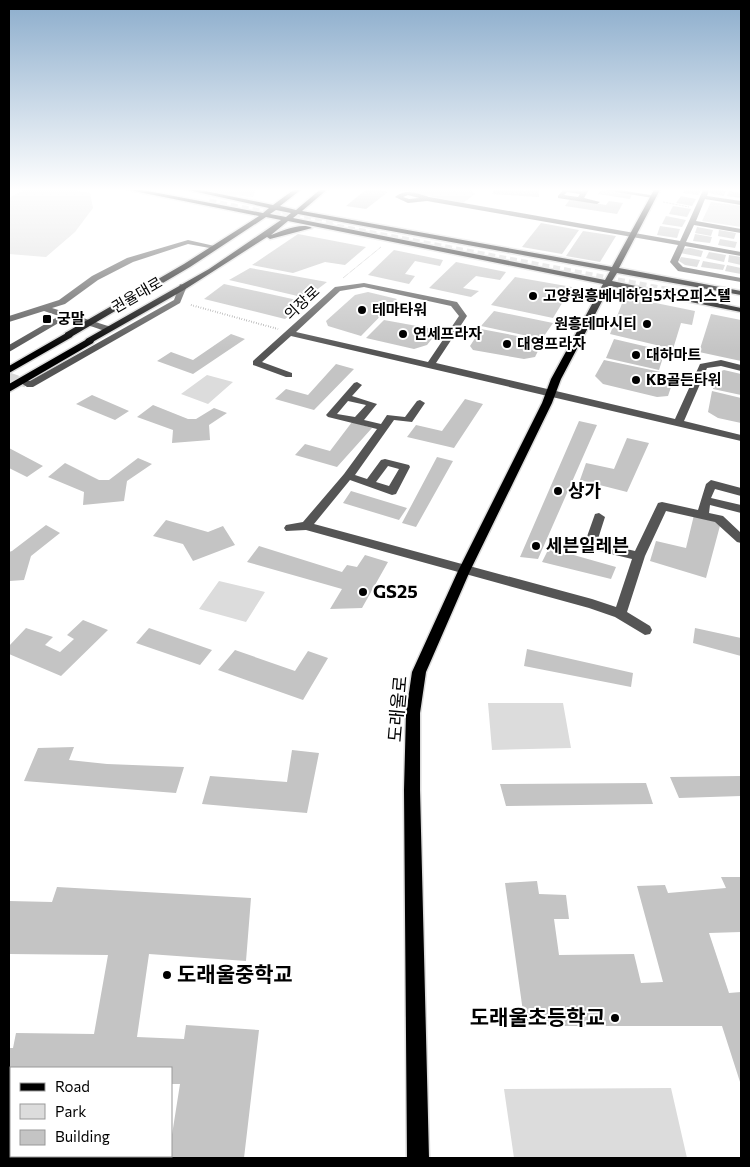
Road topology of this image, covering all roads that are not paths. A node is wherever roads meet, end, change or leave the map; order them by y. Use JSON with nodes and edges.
{"nodes":[{"id":1,"x":187,"y":242,"type":"edge"},
{"id":2,"x":190,"y":242,"type":"edge"},
{"id":3,"x":220,"y":242,"type":"edge"},
{"id":4,"x":256,"y":242,"type":"edge"},
{"id":5,"x":416,"y":242,"type":"edge"},
{"id":6,"x":449,"y":242,"type":"edge"},
{"id":7,"x":630,"y":242,"type":"edge"},
{"id":8,"x":682,"y":242,"type":"edge"},
{"id":9,"x":684,"y":242,"type":"edge"},
{"id":10,"x":251,"y":244,"type":"joint"},
{"id":11,"x":215,"y":247,"type":"junction"},
{"id":12,"x":741,"y":254,"type":"edge"},
{"id":13,"x":610,"y":276,"type":"junction"},
{"id":14,"x":741,"y":280,"type":"edge"},
{"id":15,"x":183,"y":286,"type":"junction"},
{"id":16,"x":741,"y":293,"type":"edge"},
{"id":17,"x":741,"y":298,"type":"edge"},
{"id":18,"x":741,"y":305,"type":"edge"},
{"id":19,"x":44,"y":308,"type":"junction"},
{"id":20,"x":741,"y":310,"type":"edge"},
{"id":21,"x":66,"y":315,"type":"junction"},
{"id":22,"x":9,"y":319,"type":"edge"},
{"id":23,"x":88,"y":323,"type":"junction"},
{"id":24,"x":108,"y":330,"type":"junction"},
{"id":25,"x":291,"y":332,"type":"junction"},
{"id":26,"x":68,"y":334,"type":"joint"},
{"id":27,"x":89,"y":341,"type":"joint"},
{"id":28,"x":9,"y":349,"type":"edge"},
{"id":29,"x":430,"y":366,"type":"junction"},
{"id":30,"x":741,"y":368,"type":"edge"},
{"id":31,"x":9,"y":370,"type":"edge"},
{"id":32,"x":289,"y":376,"type":"dead end"},
{"id":33,"x":26,"y":383,"type":"tunnel mouth"},
{"id":34,"x":357,"y":385,"type":"dead end"},
{"id":35,"x":9,"y":388,"type":"edge"},
{"id":36,"x":552,"y":392,"type":"junction"},
{"id":37,"x":346,"y":397,"type":"junction"},
{"id":38,"x":420,"y":403,"type":"dead end"},
{"id":39,"x":357,"y":421,"type":"junction"},
{"id":40,"x":679,"y":422,"type":"junction"},
{"id":41,"x":383,"y":427,"type":"junction"},
{"id":42,"x":741,"y":438,"type":"edge"},
{"id":43,"x":348,"y":476,"type":"junction"},
{"id":44,"x":369,"y":483,"type":"dead end"},
{"id":45,"x":741,"y":492,"type":"edge"},
{"id":46,"x":705,"y":500,"type":"junction"},
{"id":47,"x":741,"y":509,"type":"edge"},
{"id":48,"x":703,"y":514,"type":"junction"},
{"id":49,"x":599,"y":517,"type":"dead end"},
{"id":50,"x":306,"y":526,"type":"junction"},
{"id":51,"x":290,"y":528,"type":"dead end"},
{"id":52,"x":741,"y":538,"type":"edge"},
{"id":53,"x":639,"y":556,"type":"junction"},
{"id":54,"x":464,"y":571,"type":"junction"},
{"id":55,"x":620,"y":614,"type":"junction"},
{"id":56,"x":644,"y":630,"type":"dead end"},
{"id":57,"x":418,"y":1158,"type":"edge"}],
"edges":[{"from":1,"to":19,"type":"street"},
{"from":2,"to":11,"type":"street"},
{"from":3,"to":11,"type":"main road","name":"권율대로"},
{"from":4,"to":10,"type":"main road"},
{"from":5,"to":13,"type":"main road"},
{"from":6,"to":13,"type":"main road"},
{"from":7,"to":13,"type":"main road","name":"도래울로"},
{"from":8,"to":14,"type":"street"},
{"from":9,"to":12,"type":"street"},
{"from":10,"to":15,"type":"main road","name":"권율대로"},
{"from":11,"to":23,"type":"main road","name":"권율대로"},
{"from":13,"to":16,"type":"main road"},
{"from":13,"to":20,"type":"main road"},
{"from":13,"to":36,"type":"main road","name":"도래울로"},
{"from":15,"to":24,"type":"main road","name":"권율대로"},
{"from":15,"to":33,"type":"street"},
{"from":17,"to":18,"type":"main road"},
{"from":19,"to":21,"type":"street"},
{"from":19,"to":22,"type":"street"},
{"from":21,"to":23,"type":"street"},
{"from":21,"to":28,"type":"street"},
{"from":23,"to":24,"type":"street"},
{"from":23,"to":26,"type":"main road","name":"권율대로"},
{"from":24,"to":27,"type":"main road","name":"권율대로"},
{"from":25,"to":29,"type":"street","name":"의장로"},
{"from":25,"to":29,"type":"street","name":"의장로"},
{"from":25,"to":32,"type":"street"},
{"from":26,"to":31,"type":"highway","name":"권율대로"},
{"from":27,"to":35,"type":"highway","name":"권율대로"},
{"from":29,"to":36,"type":"street","name":"의장로"},
{"from":30,"to":40,"type":"street"},
{"from":34,"to":37,"type":"street"},
{"from":36,"to":40,"type":"street","name":"의장로"},
{"from":36,"to":54,"type":"main road","name":"도래울로"},
{"from":37,"to":39,"type":"street"},
{"from":37,"to":39,"type":"street"},
{"from":38,"to":41,"type":"street"},
{"from":39,"to":41,"type":"street"},
{"from":40,"to":42,"type":"street","name":"의장로"},
{"from":41,"to":43,"type":"street"},
{"from":43,"to":44,"type":"street"},
{"from":43,"to":50,"type":"street"},
{"from":45,"to":46,"type":"street"},
{"from":46,"to":47,"type":"street"},
{"from":46,"to":48,"type":"street"},
{"from":48,"to":52,"type":"street"},
{"from":48,"to":53,"type":"street"},
{"from":49,"to":53,"type":"street"},
{"from":50,"to":51,"type":"street"},
{"from":50,"to":54,"type":"street"},
{"from":53,"to":55,"type":"street"},
{"from":54,"to":55,"type":"street"},
{"from":54,"to":57,"type":"main road","name":"도래울로"},
{"from":55,"to":56,"type":"street"}]}
